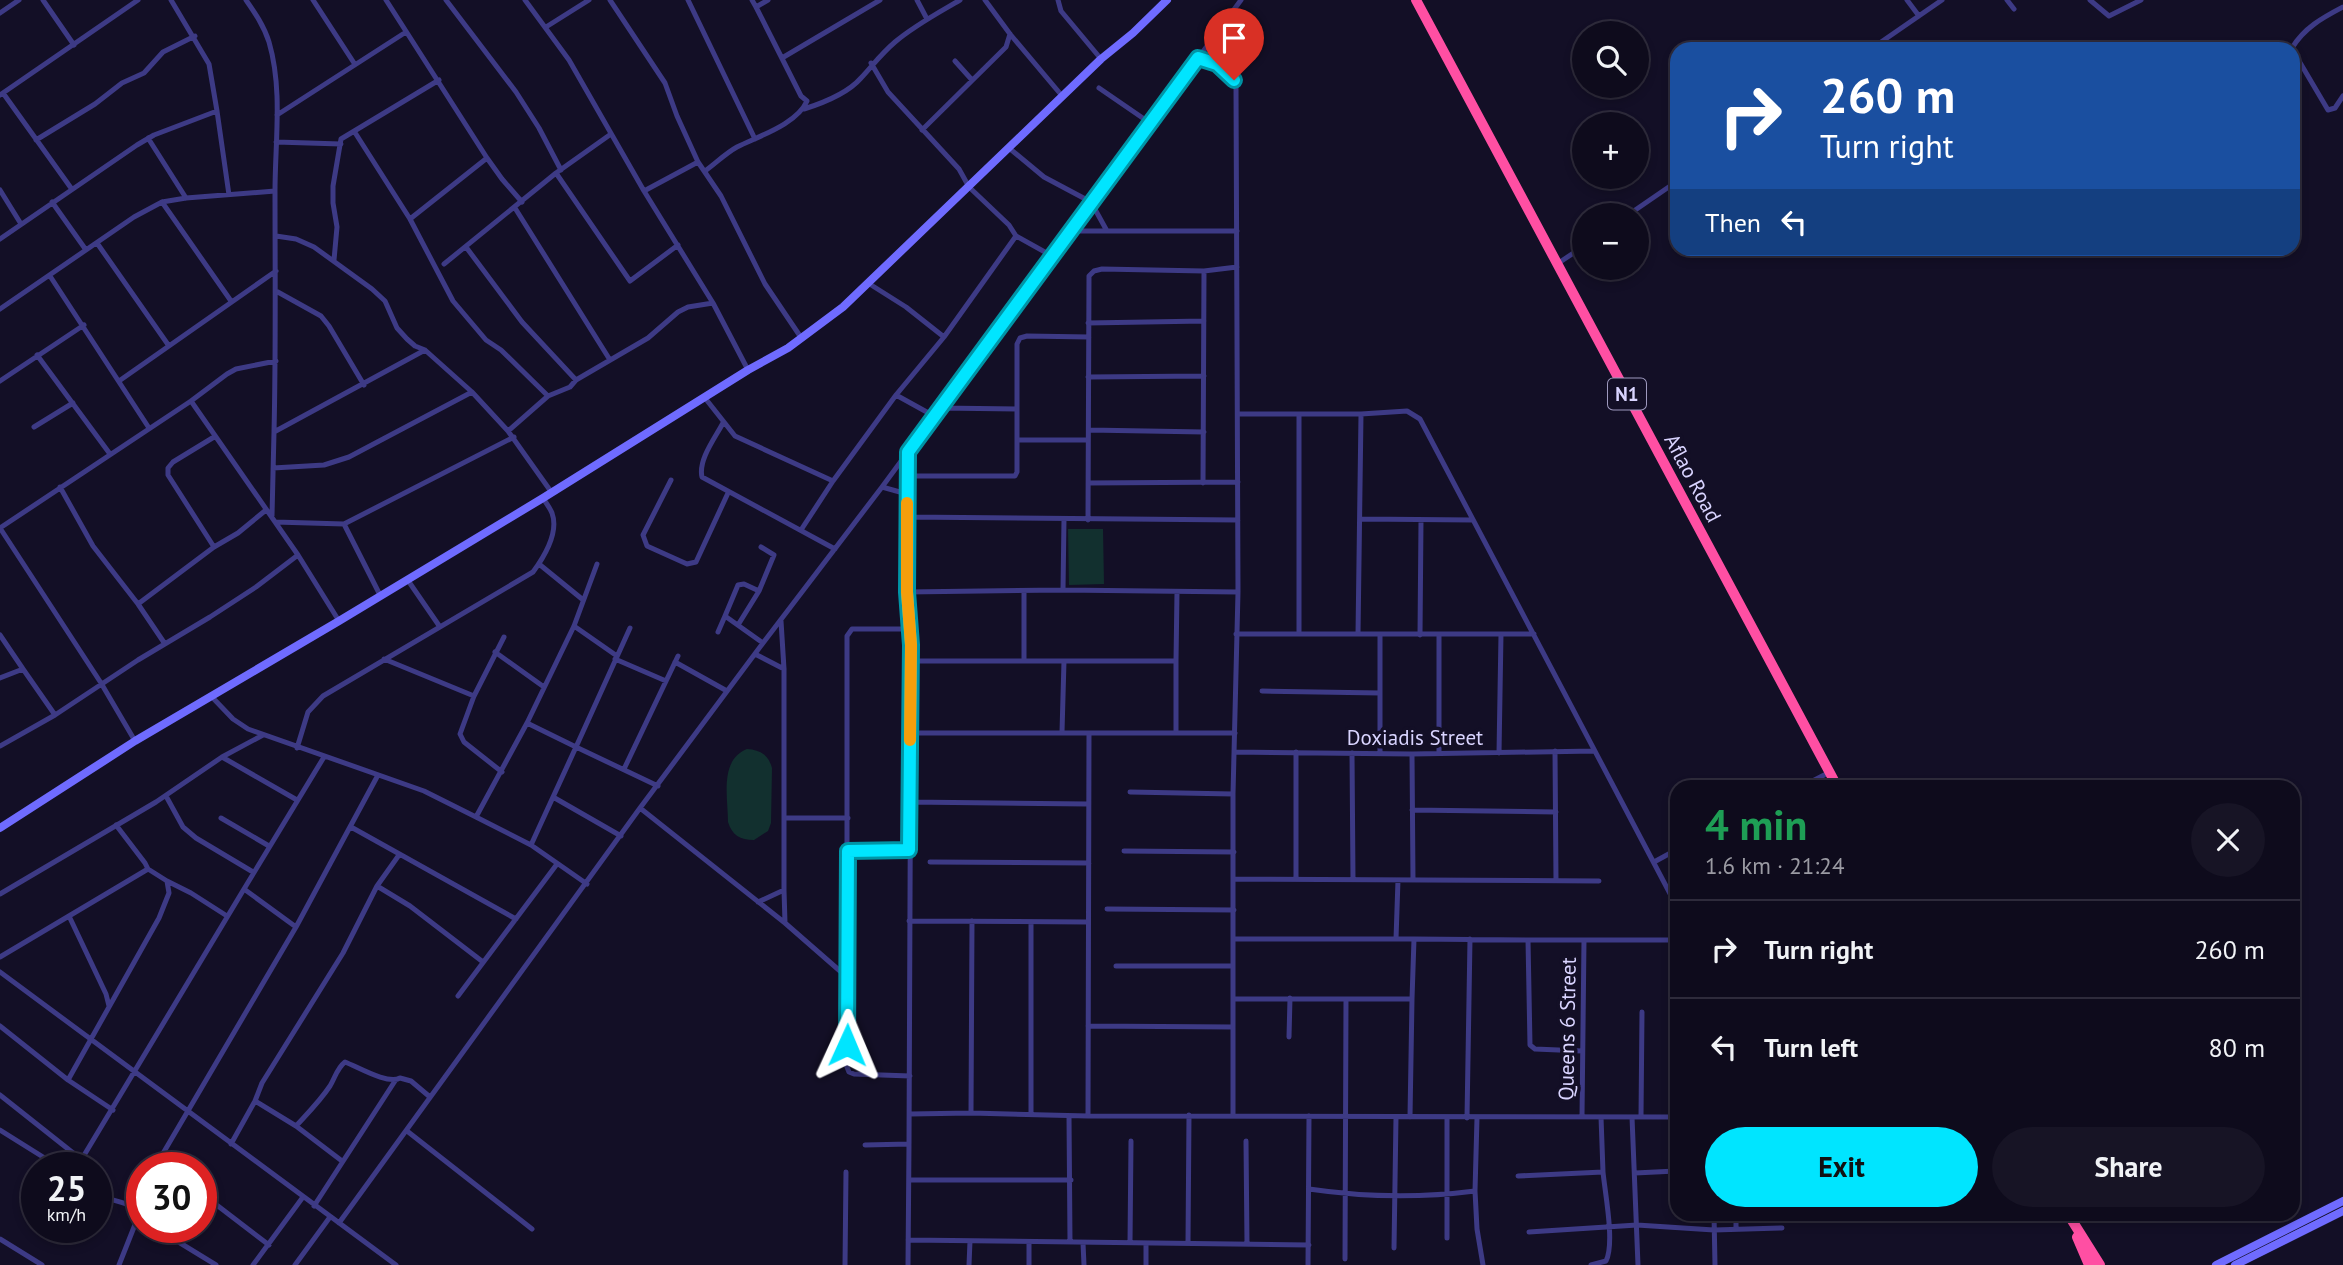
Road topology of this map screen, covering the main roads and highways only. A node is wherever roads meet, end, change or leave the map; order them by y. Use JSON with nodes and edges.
{"nodes":[{"id":1,"x":1419,"y":1,"type":"edge"},
{"id":2,"x":1834,"y":780,"type":"edge"},
{"id":3,"x":2072,"y":1221,"type":"edge"},
{"id":4,"x":2075,"y":1228,"type":"junction"},
{"id":5,"x":2089,"y":1265,"type":"edge"},
{"id":6,"x":2100,"y":1265,"type":"edge"}],
"edges":[{"from":1,"to":2,"type":"highway","name":"Aflao Road","number":"N1"},
{"from":3,"to":4,"type":"highway"},
{"from":4,"to":5,"type":"highway"},
{"from":4,"to":6,"type":"highway"}]}
